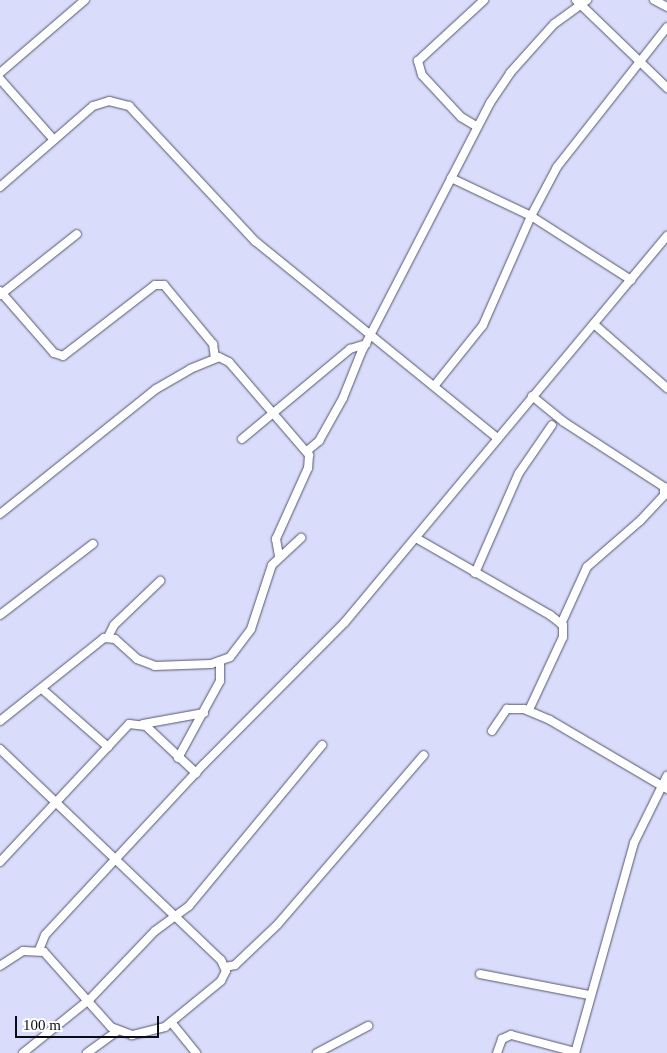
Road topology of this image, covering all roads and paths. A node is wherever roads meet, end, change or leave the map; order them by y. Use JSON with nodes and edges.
{"nodes":[{"id":1,"x":85,"y":0,"type":"edge"},
{"id":2,"x":484,"y":0,"type":"edge"},
{"id":3,"x":576,"y":0,"type":"edge"},
{"id":4,"x":654,"y":0,"type":"edge"},
{"id":5,"x":584,"y":3,"type":"edge"},
{"id":6,"x":667,"y":7,"type":"edge"},
{"id":7,"x":667,"y":27,"type":"edge"},
{"id":8,"x":638,"y":63,"type":"junction"},
{"id":9,"x":0,"y":73,"type":"edge"},
{"id":10,"x":0,"y":78,"type":"edge"},
{"id":11,"x":667,"y":88,"type":"edge"},
{"id":12,"x":476,"y":126,"type":"junction"},
{"id":13,"x":54,"y":140,"type":"junction"},
{"id":14,"x":451,"y":178,"type":"junction"},
{"id":15,"x":0,"y":187,"type":"edge"},
{"id":16,"x":531,"y":216,"type":"junction"},
{"id":17,"x":76,"y":234,"type":"dead end"},
{"id":18,"x":667,"y":236,"type":"edge"},
{"id":19,"x":631,"y":280,"type":"junction"},
{"id":20,"x":1,"y":293,"type":"edge"},
{"id":21,"x":595,"y":325,"type":"junction"},
{"id":22,"x":372,"y":335,"type":"junction"},
{"id":23,"x":366,"y":344,"type":"junction"},
{"id":24,"x":215,"y":358,"type":"junction"},
{"id":25,"x":435,"y":385,"type":"junction"},
{"id":26,"x":667,"y":388,"type":"edge"},
{"id":27,"x":532,"y":396,"type":"junction"},
{"id":28,"x":272,"y":415,"type":"junction"},
{"id":29,"x":552,"y":425,"type":"dead end"},
{"id":30,"x":497,"y":438,"type":"junction"},
{"id":31,"x":242,"y":439,"type":"dead end"},
{"id":32,"x":308,"y":451,"type":"junction"},
{"id":33,"x":666,"y":486,"type":"edge"},
{"id":34,"x":0,"y":514,"type":"edge"},
{"id":35,"x":301,"y":538,"type":"dead end"},
{"id":36,"x":416,"y":538,"type":"junction"},
{"id":37,"x":93,"y":544,"type":"dead end"},
{"id":38,"x":279,"y":556,"type":"junction"},
{"id":39,"x":474,"y":573,"type":"junction"},
{"id":40,"x":160,"y":581,"type":"dead end"},
{"id":41,"x":0,"y":615,"type":"edge"},
{"id":42,"x":561,"y":624,"type":"junction"},
{"id":43,"x":108,"y":637,"type":"junction"},
{"id":44,"x":220,"y":661,"type":"junction"},
{"id":45,"x":42,"y":688,"type":"junction"},
{"id":46,"x":530,"y":711,"type":"junction"},
{"id":47,"x":204,"y":713,"type":"junction"},
{"id":48,"x":0,"y":721,"type":"edge"},
{"id":49,"x":143,"y":724,"type":"junction"},
{"id":50,"x":492,"y":731,"type":"dead end"},
{"id":51,"x":322,"y":745,"type":"dead end"},
{"id":52,"x":108,"y":747,"type":"junction"},
{"id":53,"x":0,"y":749,"type":"edge"},
{"id":54,"x":424,"y":755,"type":"dead end"},
{"id":55,"x":178,"y":758,"type":"junction"},
{"id":56,"x":196,"y":773,"type":"junction"},
{"id":57,"x":667,"y":776,"type":"edge"},
{"id":58,"x":664,"y":787,"type":"edge"},
{"id":59,"x":57,"y":805,"type":"junction"},
{"id":60,"x":0,"y":862,"type":"edge"},
{"id":61,"x":115,"y":862,"type":"junction"},
{"id":62,"x":176,"y":916,"type":"junction"},
{"id":63,"x":39,"y":950,"type":"junction"},
{"id":64,"x":0,"y":966,"type":"edge"},
{"id":65,"x":225,"y":967,"type":"junction"},
{"id":66,"x":480,"y":974,"type":"dead end"},
{"id":67,"x":589,"y":995,"type":"junction"},
{"id":68,"x":89,"y":1000,"type":"junction"},
{"id":69,"x":172,"y":1022,"type":"junction"},
{"id":70,"x":368,"y":1026,"type":"dead end"},
{"id":71,"x":117,"y":1031,"type":"junction"},
{"id":72,"x":575,"y":1052,"type":"edge"},
{"id":73,"x":23,"y":1053,"type":"edge"},
{"id":74,"x":87,"y":1053,"type":"edge"},
{"id":75,"x":196,"y":1053,"type":"edge"},
{"id":76,"x":316,"y":1053,"type":"edge"},
{"id":77,"x":497,"y":1053,"type":"edge"}],
"edges":[{"from":1,"to":9,"type":"street"},
{"from":2,"to":12,"type":"street"},
{"from":3,"to":5,"type":"street"},
{"from":4,"to":6,"type":"street"},
{"from":5,"to":8,"type":"street"},
{"from":5,"to":12,"type":"street"},
{"from":7,"to":8,"type":"street"},
{"from":8,"to":11,"type":"street"},
{"from":8,"to":16,"type":"street"},
{"from":10,"to":13,"type":"street"},
{"from":12,"to":14,"type":"street"},
{"from":13,"to":15,"type":"street"},
{"from":13,"to":22,"type":"street"},
{"from":14,"to":16,"type":"street"},
{"from":14,"to":22,"type":"street"},
{"from":16,"to":19,"type":"street"},
{"from":16,"to":25,"type":"street"},
{"from":17,"to":20,"type":"street"},
{"from":18,"to":19,"type":"street"},
{"from":19,"to":21,"type":"street"},
{"from":20,"to":24,"type":"street"},
{"from":21,"to":26,"type":"street"},
{"from":21,"to":27,"type":"street"},
{"from":22,"to":23,"type":"street"},
{"from":22,"to":25,"type":"street"},
{"from":23,"to":28,"type":"street"},
{"from":23,"to":32,"type":"street"},
{"from":24,"to":28,"type":"street"},
{"from":24,"to":34,"type":"street"},
{"from":25,"to":30,"type":"street"},
{"from":27,"to":30,"type":"street"},
{"from":27,"to":33,"type":"street"},
{"from":28,"to":31,"type":"street"},
{"from":28,"to":32,"type":"street"},
{"from":29,"to":39,"type":"street"},
{"from":30,"to":36,"type":"street"},
{"from":32,"to":38,"type":"street"},
{"from":33,"to":42,"type":"street"},
{"from":35,"to":38,"type":"street"},
{"from":36,"to":39,"type":"street"},
{"from":36,"to":56,"type":"street"},
{"from":37,"to":41,"type":"street"},
{"from":38,"to":44,"type":"street"},
{"from":39,"to":42,"type":"street"},
{"from":40,"to":43,"type":"street"},
{"from":42,"to":46,"type":"street"},
{"from":43,"to":44,"type":"street"},
{"from":43,"to":45,"type":"street"},
{"from":44,"to":47,"type":"street"},
{"from":45,"to":48,"type":"street"},
{"from":45,"to":52,"type":"street"},
{"from":46,"to":50,"type":"street"},
{"from":46,"to":58,"type":"street"},
{"from":47,"to":49,"type":"street"},
{"from":47,"to":55,"type":"street"},
{"from":49,"to":52,"type":"street"},
{"from":49,"to":55,"type":"street"},
{"from":51,"to":62,"type":"street"},
{"from":52,"to":59,"type":"street"},
{"from":53,"to":59,"type":"street"},
{"from":54,"to":65,"type":"street"},
{"from":55,"to":56,"type":"street"},
{"from":56,"to":61,"type":"street"},
{"from":57,"to":58,"type":"street"},
{"from":58,"to":67,"type":"street"},
{"from":59,"to":60,"type":"street"},
{"from":59,"to":61,"type":"street"},
{"from":61,"to":62,"type":"street"},
{"from":61,"to":63,"type":"street"},
{"from":62,"to":65,"type":"street"},
{"from":62,"to":68,"type":"street"},
{"from":63,"to":64,"type":"street"},
{"from":63,"to":68,"type":"street"},
{"from":65,"to":69,"type":"street"},
{"from":66,"to":67,"type":"street"},
{"from":67,"to":72,"type":"street"},
{"from":68,"to":71,"type":"street"},
{"from":68,"to":73,"type":"street"},
{"from":69,"to":71,"type":"street"},
{"from":69,"to":75,"type":"street"},
{"from":70,"to":76,"type":"street"},
{"from":71,"to":74,"type":"street"},
{"from":72,"to":77,"type":"street"}]}
